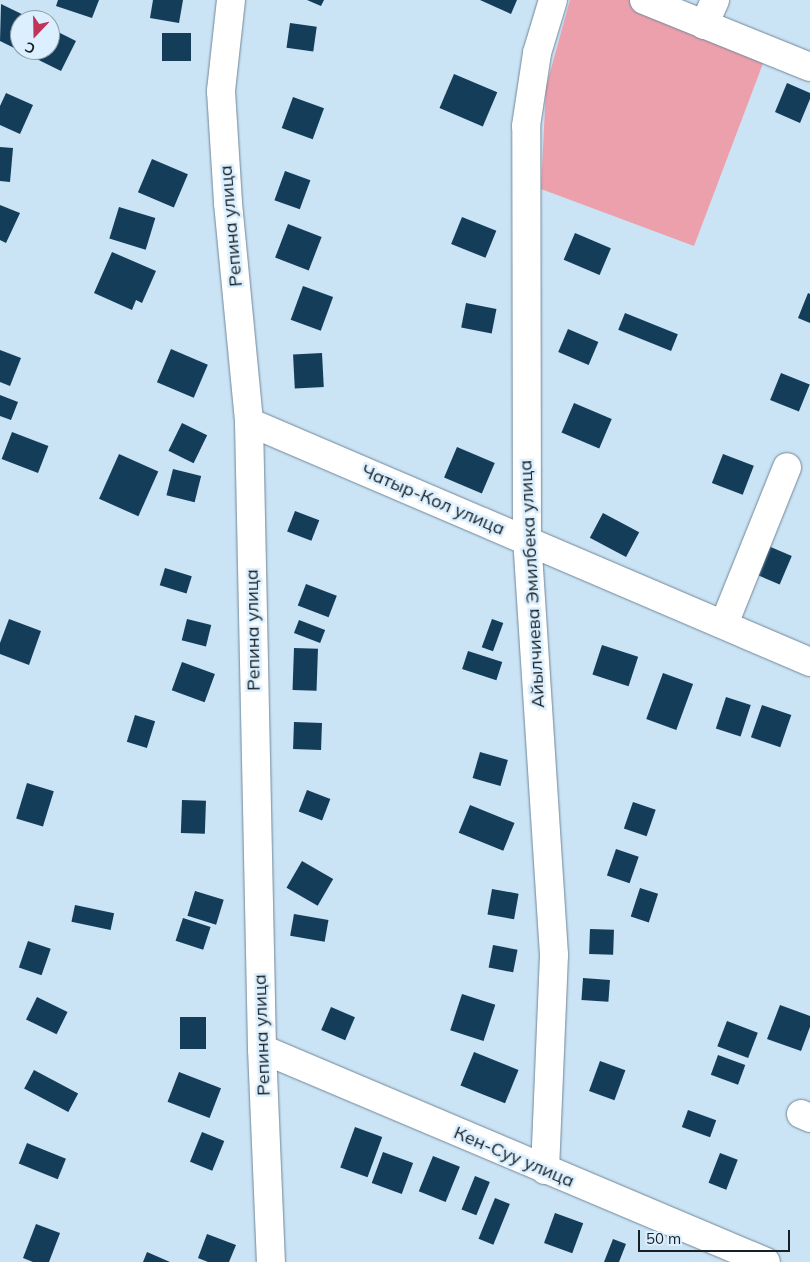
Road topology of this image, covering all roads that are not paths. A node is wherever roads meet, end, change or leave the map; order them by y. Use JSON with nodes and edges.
{"nodes":[{"id":1,"x":231,"y":0,"type":"edge"},
{"id":2,"x":553,"y":0,"type":"edge"},
{"id":3,"x":644,"y":0,"type":"edge"},
{"id":4,"x":715,"y":0,"type":"edge"},
{"id":5,"x":704,"y":25,"type":"junction"},
{"id":6,"x":810,"y":67,"type":"edge"},
{"id":7,"x":249,"y":422,"type":"junction"},
{"id":8,"x":787,"y":467,"type":"dead end"},
{"id":9,"x":527,"y":540,"type":"junction"},
{"id":10,"x":724,"y":624,"type":"junction"},
{"id":11,"x":810,"y":662,"type":"edge"},
{"id":12,"x":262,"y":1049,"type":"junction"},
{"id":13,"x":545,"y":1170,"type":"junction"},
{"id":14,"x":271,"y":1262,"type":"edge"},
{"id":15,"x":766,"y":1262,"type":"edge"}],
"edges":[{"from":1,"to":7,"type":"street","name":"Репина улица"},
{"from":2,"to":9,"type":"street","name":"Айылчиева Эмилбека улица"},
{"from":3,"to":5,"type":"street"},
{"from":4,"to":5,"type":"street"},
{"from":5,"to":6,"type":"street"},
{"from":7,"to":9,"type":"street","name":"Чатыр-Кол улица"},
{"from":7,"to":12,"type":"street","name":"Репина улица"},
{"from":8,"to":10,"type":"street"},
{"from":9,"to":10,"type":"street","name":"Чатыр-Кол улица"},
{"from":9,"to":13,"type":"street","name":"Айылчиева Эмилбека улица"},
{"from":10,"to":11,"type":"street","name":"Чатыр-Кол улица"},
{"from":12,"to":13,"type":"street","name":"Кен-Суу улица"},
{"from":12,"to":14,"type":"street","name":"Репина улица"},
{"from":13,"to":15,"type":"street","name":"Кен-Суу улица"}]}
